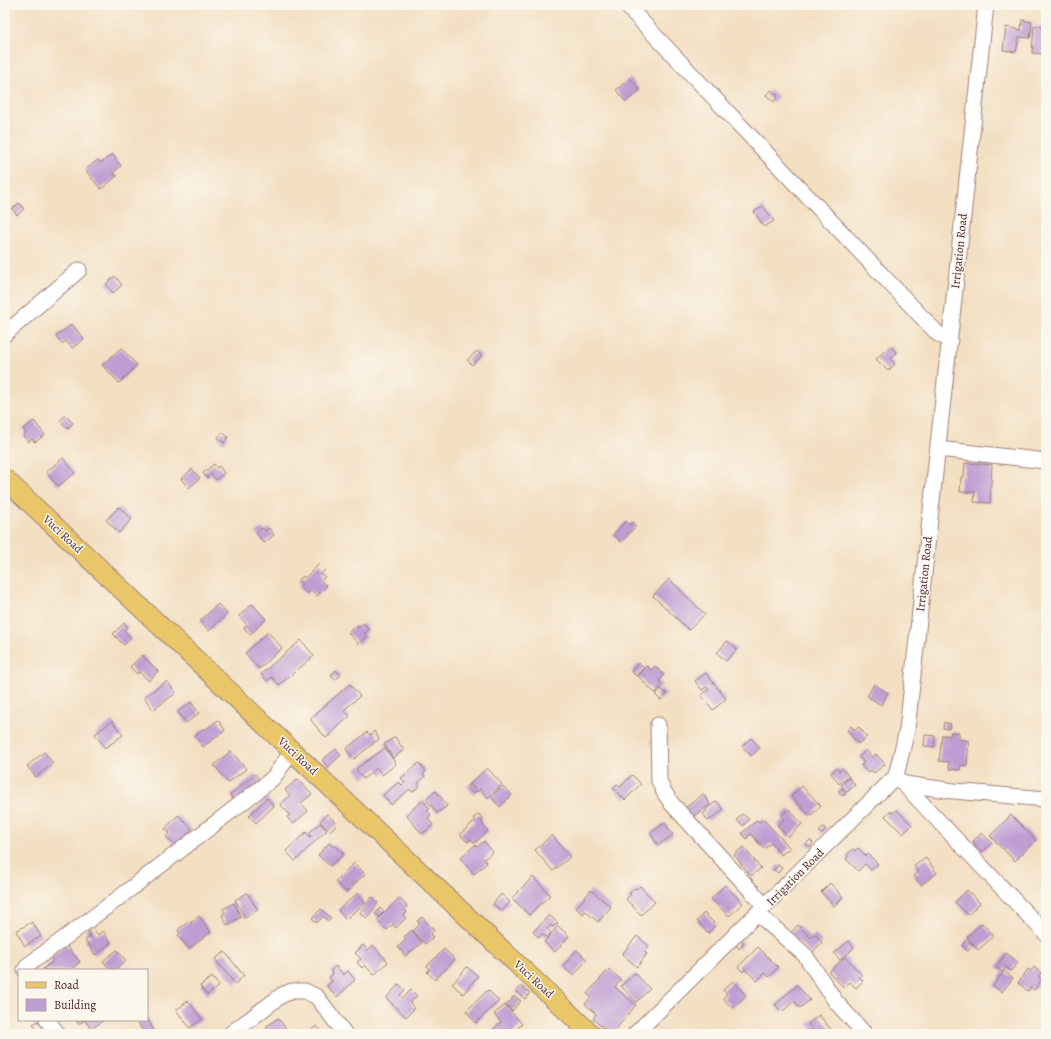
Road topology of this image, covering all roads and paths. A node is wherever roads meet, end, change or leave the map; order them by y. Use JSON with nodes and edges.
{"nodes":[{"id":1,"x":626,"y":5,"type":"edge"},
{"id":2,"x":986,"y":5,"type":"edge"},
{"id":3,"x":78,"y":270,"type":"dead end"},
{"id":4,"x":5,"y":334,"type":"edge"},
{"id":5,"x":950,"y":340,"type":"junction"},
{"id":6,"x":938,"y":449,"type":"junction"},
{"id":7,"x":1046,"y":461,"type":"edge"},
{"id":8,"x":5,"y":479,"type":"edge"},
{"id":9,"x":658,"y":725,"type":"dead end"},
{"id":10,"x":292,"y":751,"type":"junction"},
{"id":11,"x":901,"y":780,"type":"junction"},
{"id":12,"x":1046,"y":799,"type":"edge"},
{"id":13,"x":761,"y":910,"type":"junction"},
{"id":14,"x":1046,"y":934,"type":"edge"},
{"id":15,"x":26,"y":969,"type":"edge"},
{"id":16,"x":48,"y":1021,"type":"edge"},
{"id":17,"x":58,"y":1034,"type":"edge"},
{"id":18,"x":230,"y":1034,"type":"edge"},
{"id":19,"x":345,"y":1034,"type":"edge"},
{"id":20,"x":592,"y":1034,"type":"edge"},
{"id":21,"x":635,"y":1034,"type":"edge"},
{"id":22,"x":865,"y":1034,"type":"edge"}],
"edges":[{"from":1,"to":5,"type":"street"},
{"from":2,"to":5,"type":"street","name":"Irrigation Road"},
{"from":3,"to":4,"type":"street"},
{"from":5,"to":6,"type":"street","name":"Irrigation Road"},
{"from":6,"to":7,"type":"street"},
{"from":6,"to":11,"type":"street","name":"Irrigation Road"},
{"from":8,"to":10,"type":"main road","name":"Vuci Road"},
{"from":9,"to":13,"type":"street"},
{"from":10,"to":15,"type":"street"},
{"from":10,"to":20,"type":"main road","name":"Vuci Road"},
{"from":11,"to":12,"type":"street"},
{"from":11,"to":13,"type":"street","name":"Irrigation Road"},
{"from":11,"to":14,"type":"street"},
{"from":13,"to":21,"type":"street","name":"Irrigation Road"},
{"from":13,"to":22,"type":"street"},
{"from":16,"to":17,"type":"street"},
{"from":18,"to":19,"type":"street"}]}
